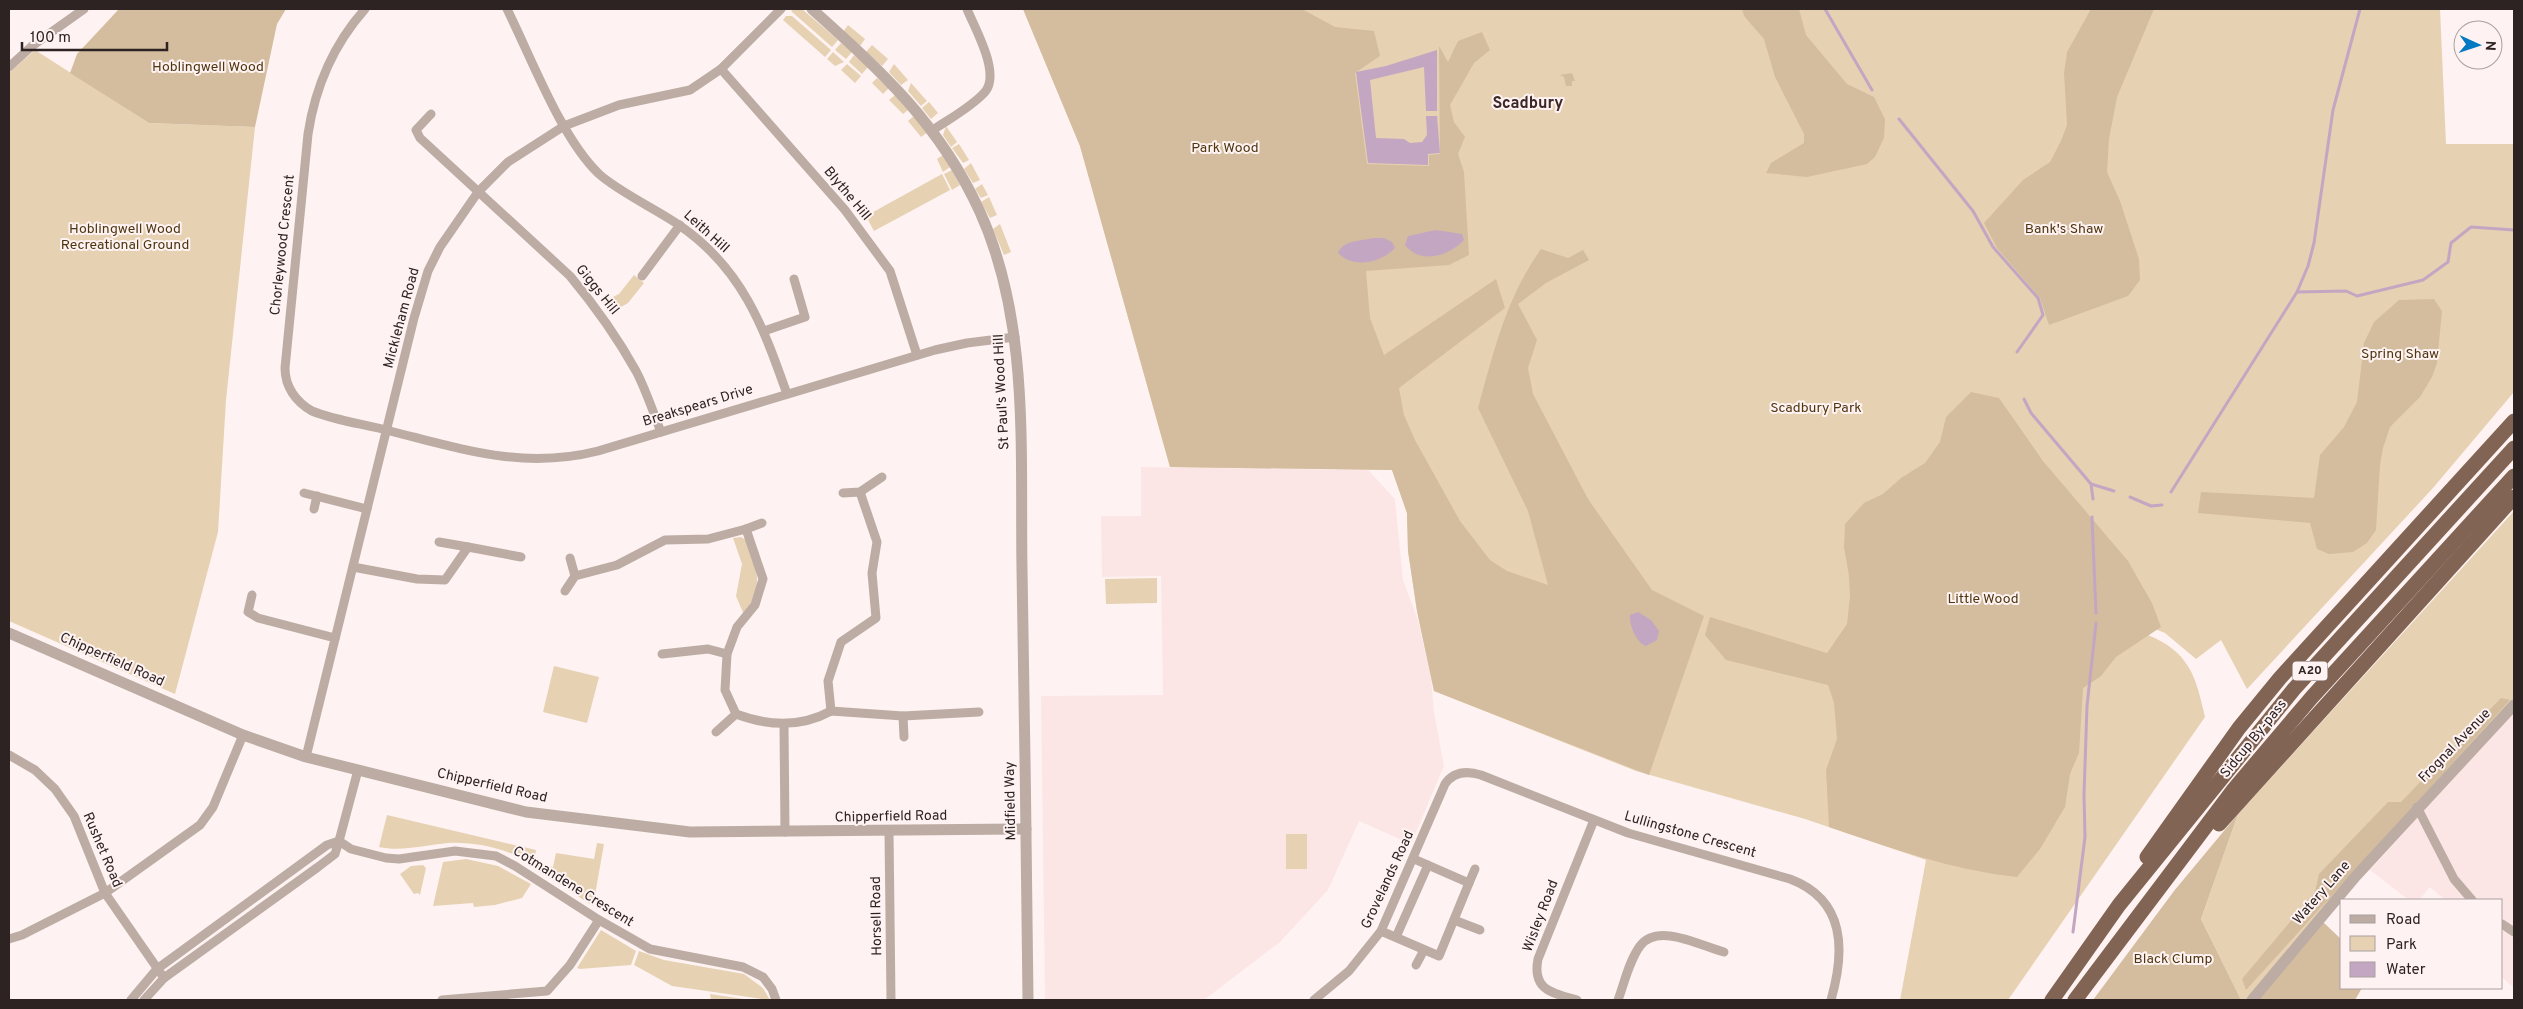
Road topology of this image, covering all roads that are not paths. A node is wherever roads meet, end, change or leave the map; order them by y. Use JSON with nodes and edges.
{"nodes":[{"id":1,"x":84,"y":9,"type":"edge"},
{"id":2,"x":365,"y":9,"type":"edge"},
{"id":3,"x":507,"y":9,"type":"edge"},
{"id":4,"x":781,"y":9,"type":"edge"},
{"id":5,"x":812,"y":9,"type":"edge"},
{"id":6,"x":967,"y":9,"type":"edge"},
{"id":7,"x":9,"y":67,"type":"edge"},
{"id":8,"x":721,"y":69,"type":"junction"},
{"id":9,"x":431,"y":114,"type":"dead end"},
{"id":10,"x":564,"y":126,"type":"junction"},
{"id":11,"x":933,"y":130,"type":"junction"},
{"id":12,"x":478,"y":192,"type":"junction"},
{"id":13,"x":680,"y":225,"type":"junction"},
{"id":14,"x":642,"y":276,"type":"dead end"},
{"id":15,"x":794,"y":279,"type":"dead end"},
{"id":16,"x":764,"y":330,"type":"junction"},
{"id":17,"x":1015,"y":337,"type":"junction"},
{"id":18,"x":917,"y":355,"type":"junction"},
{"id":19,"x":786,"y":394,"type":"junction"},
{"id":20,"x":2514,"y":421,"type":"edge"},
{"id":21,"x":387,"y":430,"type":"junction"},
{"id":22,"x":661,"y":432,"type":"junction"},
{"id":23,"x":2514,"y":448,"type":"edge"},
{"id":24,"x":2514,"y":476,"type":"edge"},
{"id":25,"x":882,"y":477,"type":"dead end"},
{"id":26,"x":860,"y":492,"type":"junction"},
{"id":27,"x":304,"y":493,"type":"dead end"},
{"id":28,"x":843,"y":493,"type":"dead end"},
{"id":29,"x":317,"y":496,"type":"junction"},
{"id":30,"x":2514,"y":497,"type":"edge"},
{"id":31,"x":314,"y":509,"type":"dead end"},
{"id":32,"x":367,"y":509,"type":"junction"},
{"id":33,"x":762,"y":522,"type":"dead end"},
{"id":34,"x":746,"y":529,"type":"junction"},
{"id":35,"x":439,"y":542,"type":"dead end"},
{"id":36,"x":468,"y":547,"type":"junction"},
{"id":37,"x":521,"y":557,"type":"dead end"},
{"id":38,"x":570,"y":558,"type":"dead end"},
{"id":39,"x":353,"y":567,"type":"junction"},
{"id":40,"x":575,"y":576,"type":"junction"},
{"id":41,"x":565,"y":591,"type":"dead end"},
{"id":42,"x":252,"y":595,"type":"dead end"},
{"id":43,"x":1023,"y":602,"type":"joint"},
{"id":44,"x":9,"y":633,"type":"edge"},
{"id":45,"x":335,"y":638,"type":"junction"},
{"id":46,"x":662,"y":654,"type":"dead end"},
{"id":47,"x":727,"y":654,"type":"junction"},
{"id":48,"x":2514,"y":705,"type":"edge"},
{"id":49,"x":831,"y":711,"type":"junction"},
{"id":50,"x":979,"y":712,"type":"dead end"},
{"id":51,"x":736,"y":714,"type":"junction"},
{"id":52,"x":903,"y":716,"type":"junction"},
{"id":53,"x":784,"y":724,"type":"junction"},
{"id":54,"x":716,"y":732,"type":"dead end"},
{"id":55,"x":243,"y":735,"type":"junction"},
{"id":56,"x":904,"y":737,"type":"dead end"},
{"id":57,"x":9,"y":755,"type":"edge"},
{"id":58,"x":306,"y":757,"type":"junction"},
{"id":59,"x":358,"y":770,"type":"junction"},
{"id":60,"x":1448,"y":779,"type":"joint"},
{"id":61,"x":2418,"y":807,"type":"junction"},
{"id":62,"x":1594,"y":820,"type":"junction"},
{"id":63,"x":1026,"y":829,"type":"junction"},
{"id":64,"x":785,"y":832,"type":"junction"},
{"id":65,"x":889,"y":832,"type":"junction"},
{"id":66,"x":339,"y":841,"type":"junction"},
{"id":67,"x":1414,"y":859,"type":"junction"},
{"id":68,"x":1428,"y":865,"type":"junction"},
{"id":69,"x":1475,"y":868,"type":"dead end"},
{"id":70,"x":1469,"y":883,"type":"junction"},
{"id":71,"x":104,"y":894,"type":"junction"},
{"id":72,"x":2471,"y":899,"type":"edge"},
{"id":73,"x":2118,"y":904,"type":"junction"},
{"id":74,"x":599,"y":920,"type":"junction"},
{"id":75,"x":1454,"y":920,"type":"junction"},
{"id":76,"x":2503,"y":925,"type":"edge"},
{"id":77,"x":2128,"y":927,"type":"junction"},
{"id":78,"x":1480,"y":930,"type":"dead end"},
{"id":79,"x":1381,"y":931,"type":"junction"},
{"id":80,"x":2514,"y":932,"type":"edge"},
{"id":81,"x":1396,"y":937,"type":"junction"},
{"id":82,"x":9,"y":939,"type":"edge"},
{"id":83,"x":1424,"y":950,"type":"junction"},
{"id":84,"x":1724,"y":952,"type":"dead end"},
{"id":85,"x":1416,"y":965,"type":"dead end"},
{"id":86,"x":157,"y":970,"type":"junction"},
{"id":87,"x":164,"y":978,"type":"junction"},
{"id":88,"x":131,"y":1000,"type":"edge"},
{"id":89,"x":144,"y":1000,"type":"edge"},
{"id":90,"x":442,"y":1000,"type":"edge"},
{"id":91,"x":776,"y":1000,"type":"edge"},
{"id":92,"x":891,"y":1000,"type":"edge"},
{"id":93,"x":1028,"y":1000,"type":"edge"},
{"id":94,"x":1314,"y":1000,"type":"edge"},
{"id":95,"x":1577,"y":1000,"type":"edge"},
{"id":96,"x":1618,"y":1000,"type":"edge"},
{"id":97,"x":1830,"y":1000,"type":"edge"},
{"id":98,"x":2052,"y":1000,"type":"edge"},
{"id":99,"x":2075,"y":1000,"type":"edge"},
{"id":100,"x":2252,"y":1000,"type":"edge"}],
"edges":[{"from":1,"to":7,"type":"street"},
{"from":2,"to":21,"type":"street","name":"Chorleywood Crescent"},
{"from":3,"to":10,"type":"street","name":"Leith Hill"},
{"from":4,"to":8,"type":"street","name":"Mickleham Road"},
{"from":5,"to":11,"type":"street","name":"St Paul's Wood Hill"},
{"from":6,"to":11,"type":"street"},
{"from":8,"to":10,"type":"street","name":"Mickleham Road"},
{"from":8,"to":18,"type":"street","name":"Blythe Hill"},
{"from":9,"to":12,"type":"street","name":"Giggs Hill"},
{"from":10,"to":12,"type":"street","name":"Mickleham Road"},
{"from":10,"to":13,"type":"street","name":"Leith Hill"},
{"from":11,"to":17,"type":"street","name":"St Paul's Wood Hill"},
{"from":12,"to":21,"type":"street","name":"Mickleham Road"},
{"from":12,"to":22,"type":"street","name":"Giggs Hill"},
{"from":13,"to":14,"type":"street"},
{"from":13,"to":16,"type":"street","name":"Leith Hill"},
{"from":15,"to":16,"type":"street"},
{"from":16,"to":19,"type":"street","name":"Leith Hill"},
{"from":17,"to":18,"type":"street","name":"Breakspears Drive"},
{"from":17,"to":43,"type":"street","name":"St Paul's Wood Hill"},
{"from":18,"to":19,"type":"street","name":"Breakspears Drive"},
{"from":19,"to":22,"type":"street","name":"Breakspears Drive"},
{"from":20,"to":73,"type":"highway","number":"A20"},
{"from":21,"to":22,"type":"street","name":"Breakspears Drive"},
{"from":21,"to":32,"type":"street","name":"Mickleham Road"},
{"from":23,"to":73,"type":"highway","name":"Sidcup By-pass","number":"A20"},
{"from":24,"to":77,"type":"highway","name":"Sidcup By-pass","number":"A20"},
{"from":25,"to":26,"type":"street"},
{"from":26,"to":28,"type":"street"},
{"from":26,"to":49,"type":"street"},
{"from":27,"to":29,"type":"street"},
{"from":29,"to":31,"type":"street"},
{"from":29,"to":32,"type":"street"},
{"from":30,"to":77,"type":"highway","number":"A20"},
{"from":32,"to":39,"type":"street","name":"Mickleham Road"},
{"from":33,"to":34,"type":"street"},
{"from":34,"to":40,"type":"street"},
{"from":34,"to":47,"type":"street"},
{"from":35,"to":36,"type":"street"},
{"from":36,"to":37,"type":"street"},
{"from":36,"to":39,"type":"street"},
{"from":38,"to":40,"type":"street"},
{"from":39,"to":45,"type":"street","name":"Mickleham Road"},
{"from":40,"to":41,"type":"street"},
{"from":42,"to":45,"type":"street"},
{"from":43,"to":63,"type":"street","name":"Midfield Way"},
{"from":44,"to":55,"type":"street","name":"Chipperfield Road"},
{"from":45,"to":58,"type":"street","name":"Mickleham Road"},
{"from":46,"to":47,"type":"street"},
{"from":47,"to":51,"type":"street"},
{"from":48,"to":61,"type":"street","name":"Frognal Avenue"},
{"from":49,"to":52,"type":"street"},
{"from":49,"to":53,"type":"street"},
{"from":50,"to":52,"type":"street"},
{"from":51,"to":53,"type":"street"},
{"from":51,"to":54,"type":"street"},
{"from":52,"to":56,"type":"street"},
{"from":53,"to":64,"type":"street"},
{"from":55,"to":58,"type":"street","name":"Chipperfield Road"},
{"from":55,"to":71,"type":"street"},
{"from":57,"to":71,"type":"street","name":"Rushet Road"},
{"from":58,"to":59,"type":"street","name":"Chipperfield Road"},
{"from":59,"to":64,"type":"street","name":"Chipperfield Road"},
{"from":59,"to":66,"type":"street"},
{"from":60,"to":62,"type":"street","name":"Lullingstone Crescent"},
{"from":60,"to":67,"type":"street","name":"Grovelands Road"},
{"from":61,"to":72,"type":"street"},
{"from":61,"to":100,"type":"street","name":"Watery Lane"},
{"from":62,"to":95,"type":"street","name":"Wisley Road"},
{"from":62,"to":97,"type":"street","name":"Lullingstone Crescent"},
{"from":63,"to":65,"type":"street","name":"Chipperfield Road"},
{"from":63,"to":93,"type":"street","name":"Midfield Way"},
{"from":64,"to":65,"type":"street","name":"Chipperfield Road"},
{"from":65,"to":92,"type":"street","name":"Horsell Road"},
{"from":66,"to":74,"type":"street","name":"Cotmandene Crescent"},
{"from":66,"to":86,"type":"street"},
{"from":66,"to":87,"type":"street"},
{"from":67,"to":68,"type":"street"},
{"from":67,"to":79,"type":"street","name":"Grovelands Road"},
{"from":68,"to":70,"type":"street"},
{"from":68,"to":81,"type":"street"},
{"from":69,"to":70,"type":"street"},
{"from":70,"to":75,"type":"street"},
{"from":71,"to":82,"type":"street"},
{"from":71,"to":86,"type":"street","name":"Rushet Road"},
{"from":73,"to":98,"type":"highway","name":"Sidcup By-pass","number":"A20"},
{"from":74,"to":90,"type":"street"},
{"from":74,"to":91,"type":"street","name":"Cotmandene Crescent"},
{"from":75,"to":78,"type":"street"},
{"from":75,"to":83,"type":"street"},
{"from":76,"to":80,"type":"street"},
{"from":77,"to":99,"type":"highway","name":"Sidcup By-pass","number":"A20"},
{"from":79,"to":81,"type":"street"},
{"from":79,"to":94,"type":"street","name":"Grovelands Road"},
{"from":81,"to":83,"type":"street"},
{"from":83,"to":85,"type":"street"},
{"from":84,"to":96,"type":"street"},
{"from":86,"to":87,"type":"street","name":"Rushet Road"},
{"from":86,"to":88,"type":"street"},
{"from":87,"to":89,"type":"street"}]}
